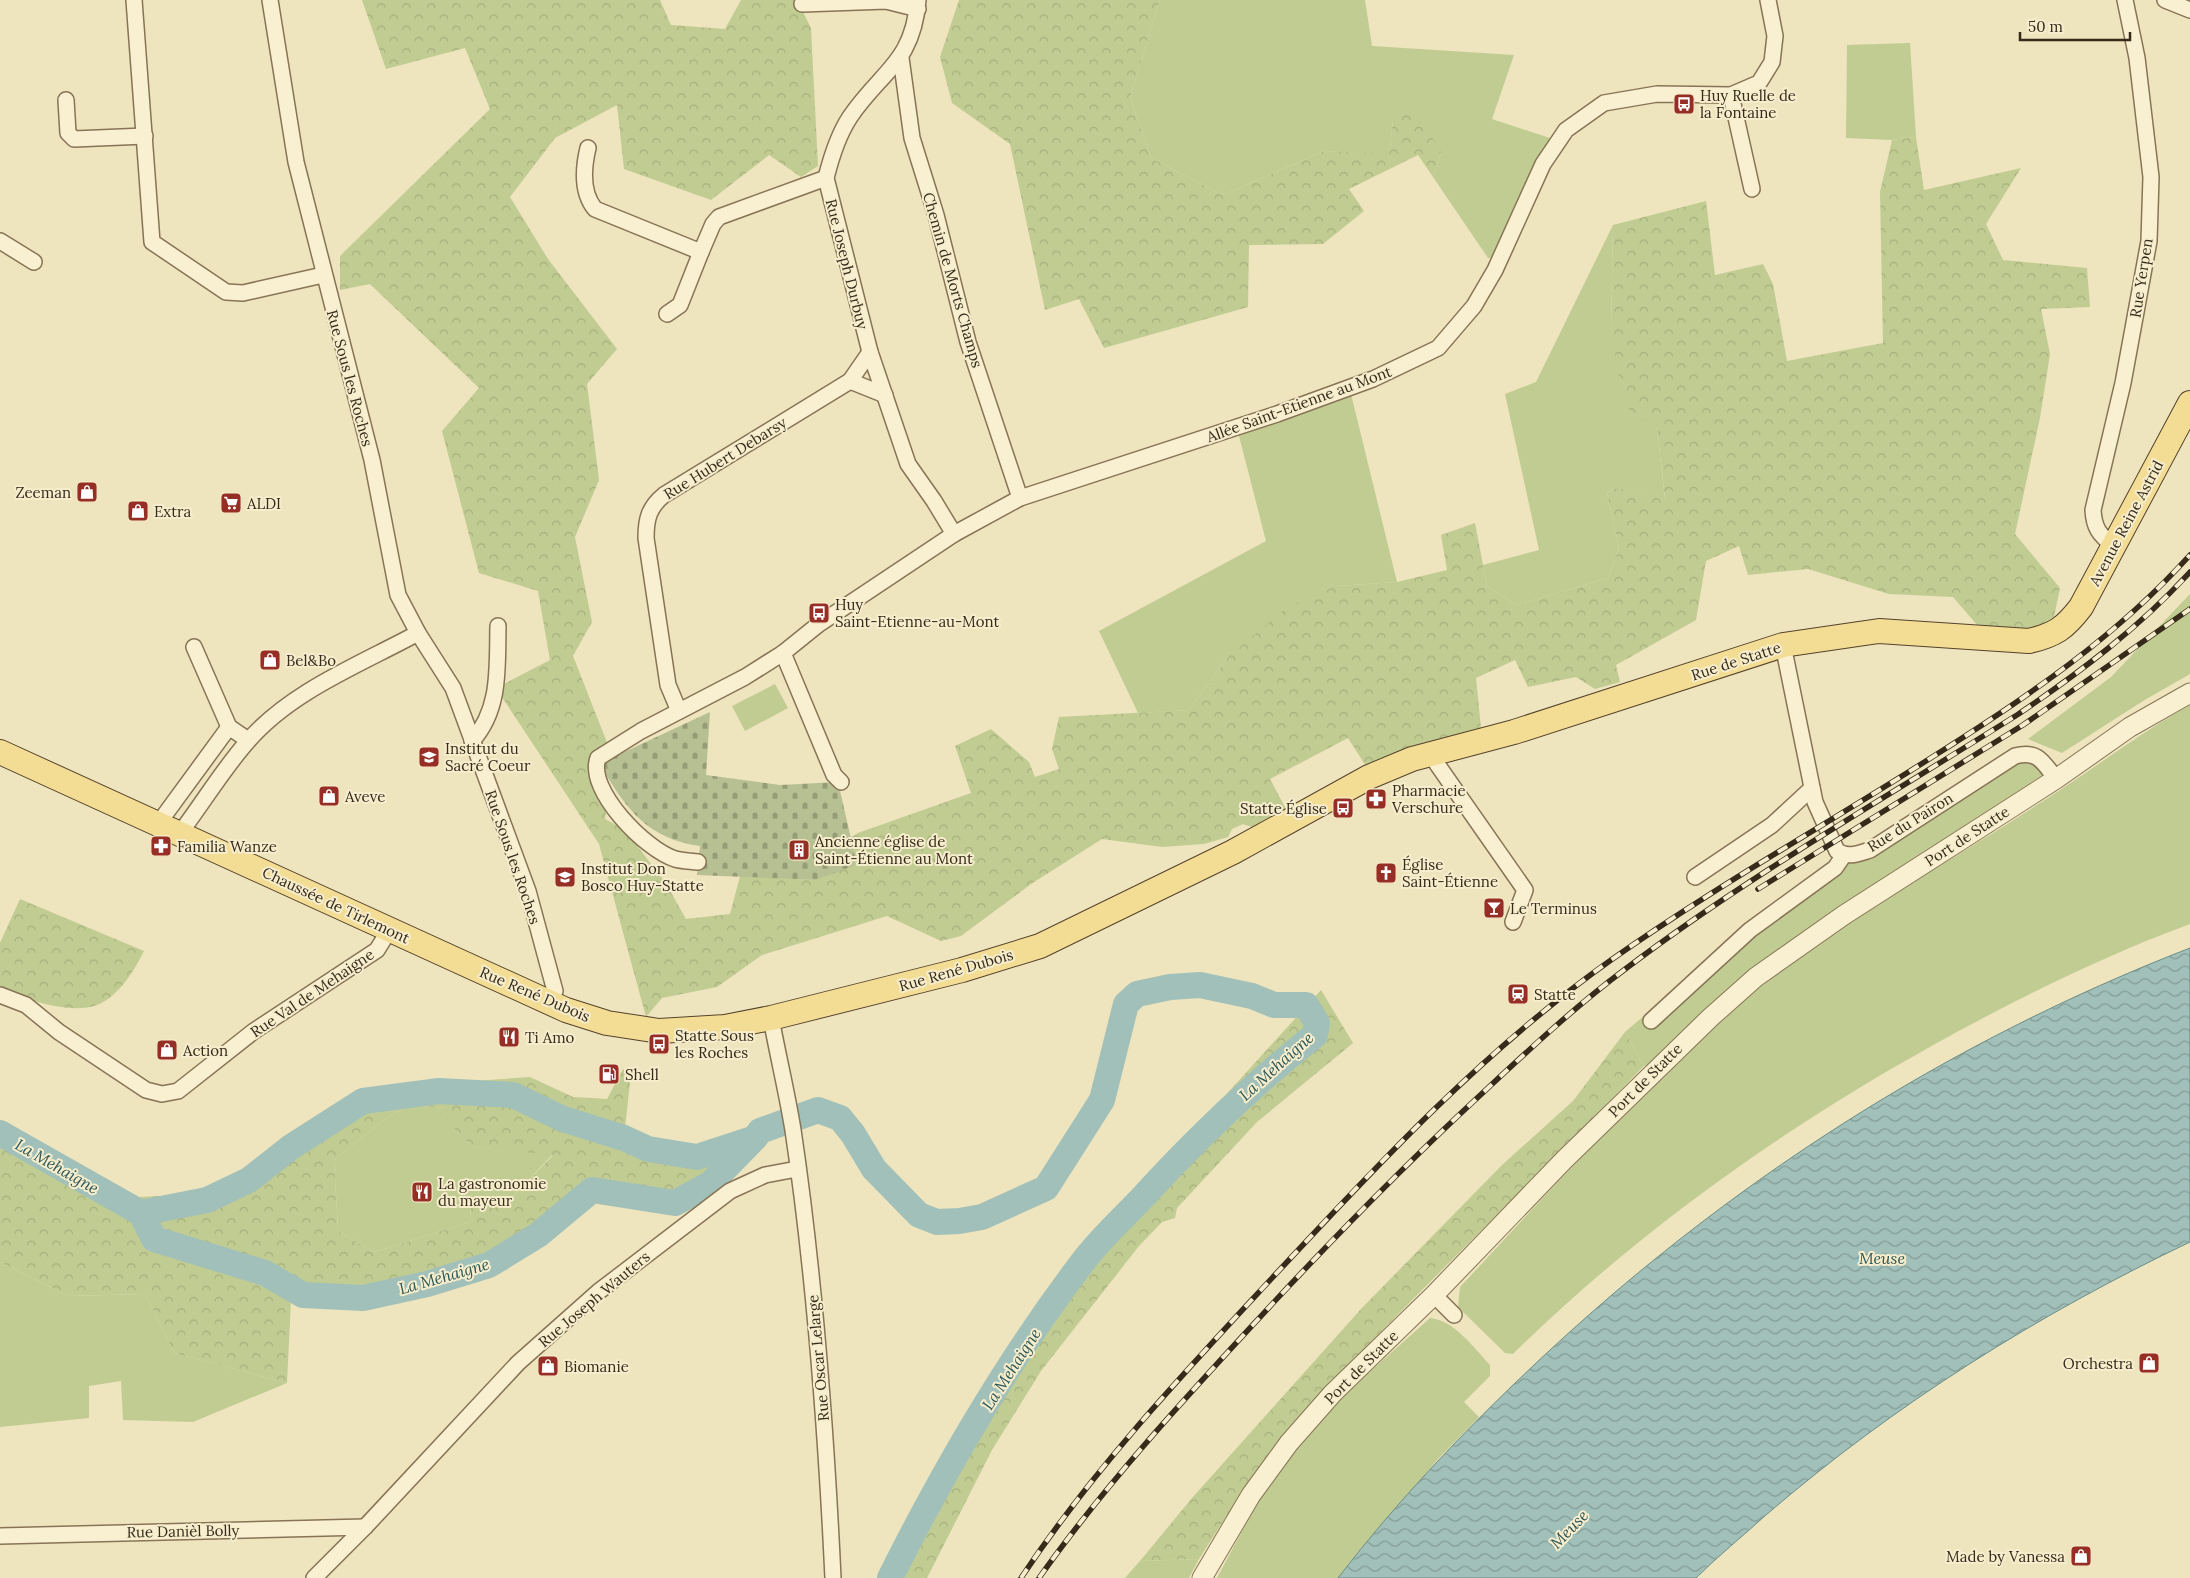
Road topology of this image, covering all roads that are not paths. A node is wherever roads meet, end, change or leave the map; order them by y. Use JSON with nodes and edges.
{"nodes":[{"id":1,"x":134,"y":0,"type":"edge"},
{"id":2,"x":270,"y":0,"type":"edge"},
{"id":3,"x":1768,"y":0,"type":"edge"},
{"id":4,"x":2126,"y":0,"type":"edge"},
{"id":5,"x":2165,"y":0,"type":"edge"},
{"id":6,"x":802,"y":4,"type":"dead end"},
{"id":7,"x":918,"y":4,"type":"edge"},
{"id":8,"x":2190,"y":10,"type":"edge"},
{"id":9,"x":901,"y":58,"type":"junction"},
{"id":10,"x":1731,"y":95,"type":"junction"},
{"id":11,"x":66,"y":100,"type":"dead end"},
{"id":12,"x":145,"y":136,"type":"junction"},
{"id":13,"x":588,"y":148,"type":"dead end"},
{"id":14,"x":826,"y":178,"type":"junction"},
{"id":15,"x":1752,"y":189,"type":"dead end"},
{"id":16,"x":0,"y":241,"type":"edge"},
{"id":17,"x":701,"y":252,"type":"junction"},
{"id":18,"x":34,"y":262,"type":"dead end"},
{"id":19,"x":323,"y":275,"type":"junction"},
{"id":20,"x":667,"y":314,"type":"dead end"},
{"id":21,"x":870,"y":352,"type":"junction"},
{"id":22,"x":850,"y":381,"type":"junction"},
{"id":23,"x":885,"y":396,"type":"junction"},
{"id":24,"x":2190,"y":402,"type":"edge"},
{"id":25,"x":1020,"y":498,"type":"junction"},
{"id":26,"x":954,"y":534,"type":"junction"},
{"id":27,"x":2113,"y":546,"type":"junction"},
{"id":28,"x":498,"y":626,"type":"dead end"},
{"id":29,"x":418,"y":633,"type":"junction"},
{"id":30,"x":2051,"y":636,"type":"joint"},
{"id":31,"x":1783,"y":645,"type":"junction"},
{"id":32,"x":194,"y":647,"type":"dead end"},
{"id":33,"x":783,"y":653,"type":"junction"},
{"id":34,"x":2190,"y":693,"type":"edge"},
{"id":35,"x":679,"y":711,"type":"junction"},
{"id":36,"x":229,"y":727,"type":"junction"},
{"id":37,"x":248,"y":740,"type":"junction"},
{"id":38,"x":472,"y":741,"type":"junction"},
{"id":39,"x":0,"y":752,"type":"edge"},
{"id":40,"x":1430,"y":754,"type":"junction"},
{"id":41,"x":2056,"y":779,"type":"junction"},
{"id":42,"x":841,"y":782,"type":"dead end"},
{"id":43,"x":1812,"y":788,"type":"junction"},
{"id":44,"x":158,"y":824,"type":"junction"},
{"id":45,"x":180,"y":833,"type":"junction"},
{"id":46,"x":1844,"y":855,"type":"junction"},
{"id":47,"x":698,"y":862,"type":"dead end"},
{"id":48,"x":1695,"y":877,"type":"dead end"},
{"id":49,"x":1513,"y":922,"type":"dead end"},
{"id":50,"x":390,"y":929,"type":"junction"},
{"id":51,"x":454,"y":959,"type":"joint"},
{"id":52,"x":0,"y":995,"type":"edge"},
{"id":53,"x":549,"y":1003,"type":"junction"},
{"id":54,"x":771,"y":1018,"type":"junction"},
{"id":55,"x":1651,"y":1021,"type":"dead end"},
{"id":56,"x":797,"y":1169,"type":"junction"},
{"id":57,"x":1434,"y":1295,"type":"junction"},
{"id":58,"x":1454,"y":1315,"type":"dead end"},
{"id":59,"x":365,"y":1527,"type":"junction"},
{"id":60,"x":0,"y":1536,"type":"edge"},
{"id":61,"x":314,"y":1578,"type":"edge"},
{"id":62,"x":834,"y":1578,"type":"edge"},
{"id":63,"x":1202,"y":1578,"type":"edge"}],
"edges":[{"from":1,"to":12,"type":"street"},
{"from":2,"to":19,"type":"street","name":"Rue Sous les Roches"},
{"from":3,"to":10,"type":"street","name":"Allée Saint-Etienne au Mont"},
{"from":4,"to":27,"type":"street","name":"Rue Yerpen"},
{"from":5,"to":8,"type":"street"},
{"from":6,"to":7,"type":"street"},
{"from":7,"to":9,"type":"street","name":"Rue Joseph Durbuy"},
{"from":9,"to":14,"type":"street","name":"Rue Joseph Durbuy"},
{"from":9,"to":25,"type":"street","name":"Chemin de Morts Champs"},
{"from":10,"to":15,"type":"street"},
{"from":10,"to":25,"type":"street","name":"Allée Saint-Etienne au Mont"},
{"from":11,"to":12,"type":"street"},
{"from":12,"to":19,"type":"street"},
{"from":13,"to":17,"type":"street"},
{"from":14,"to":17,"type":"street"},
{"from":14,"to":21,"type":"street","name":"Rue Joseph Durbuy"},
{"from":16,"to":18,"type":"street"},
{"from":17,"to":20,"type":"street"},
{"from":19,"to":29,"type":"street","name":"Rue Sous les Roches"},
{"from":21,"to":22,"type":"street","name":"Rue Hubert Debarsy"},
{"from":21,"to":23,"type":"street","name":"Rue Joseph Durbuy"},
{"from":22,"to":23,"type":"street"},
{"from":22,"to":35,"type":"street","name":"Rue Hubert Debarsy"},
{"from":23,"to":26,"type":"street","name":"Rue Joseph Durbuy"},
{"from":24,"to":27,"type":"main road","name":"Avenue Reine Astrid"},
{"from":25,"to":26,"type":"street","name":"Allée Saint-Etienne au Mont"},
{"from":26,"to":33,"type":"street","name":"Allée Saint-Etienne au Mont"},
{"from":27,"to":30,"type":"main road","name":"Avenue Reine Astrid"},
{"from":28,"to":38,"type":"street"},
{"from":29,"to":37,"type":"street"},
{"from":29,"to":38,"type":"street","name":"Rue Sous les Roches"},
{"from":30,"to":31,"type":"main road","name":"Rue de Statte"},
{"from":31,"to":40,"type":"main road","name":"Rue de Statte"},
{"from":31,"to":43,"type":"street"},
{"from":32,"to":36,"type":"street"},
{"from":33,"to":35,"type":"street","name":"Allée Saint-Etienne au Mont"},
{"from":33,"to":42,"type":"street"},
{"from":34,"to":41,"type":"street","name":"Port de Statte"},
{"from":35,"to":47,"type":"street","name":"Allée Saint-Etienne au Mont"},
{"from":36,"to":37,"type":"street"},
{"from":36,"to":44,"type":"street"},
{"from":37,"to":45,"type":"street"},
{"from":38,"to":53,"type":"street","name":"Rue Sous les Roches"},
{"from":39,"to":44,"type":"main road","name":"Chaussée de Tirlemont"},
{"from":40,"to":49,"type":"street"},
{"from":40,"to":54,"type":"main road","name":"Rue René Dubois"},
{"from":41,"to":46,"type":"street","name":"Rue du Pairon"},
{"from":41,"to":57,"type":"street","name":"Port de Statte"},
{"from":43,"to":46,"type":"street"},
{"from":43,"to":48,"type":"street"},
{"from":44,"to":45,"type":"main road","name":"Chaussée de Tirlemont"},
{"from":45,"to":50,"type":"main road","name":"Chaussée de Tirlemont"},
{"from":46,"to":55,"type":"street"},
{"from":50,"to":51,"type":"main road","name":"Chaussée de Tirlemont"},
{"from":50,"to":52,"type":"street","name":"Rue Val de Mehaigne"},
{"from":51,"to":53,"type":"main road","name":"Rue René Dubois"},
{"from":53,"to":54,"type":"main road","name":"Rue René Dubois"},
{"from":54,"to":56,"type":"street","name":"Rue Oscar Lelarge"},
{"from":56,"to":59,"type":"street","name":"Rue Joseph Wauters"},
{"from":56,"to":62,"type":"street","name":"Rue Oscar Lelarge"},
{"from":57,"to":58,"type":"street"},
{"from":57,"to":63,"type":"street","name":"Port de Statte"},
{"from":59,"to":60,"type":"street","name":"Rue Danièl Bolly"},
{"from":59,"to":61,"type":"street","name":"Rue Joseph Wauters"}]}
